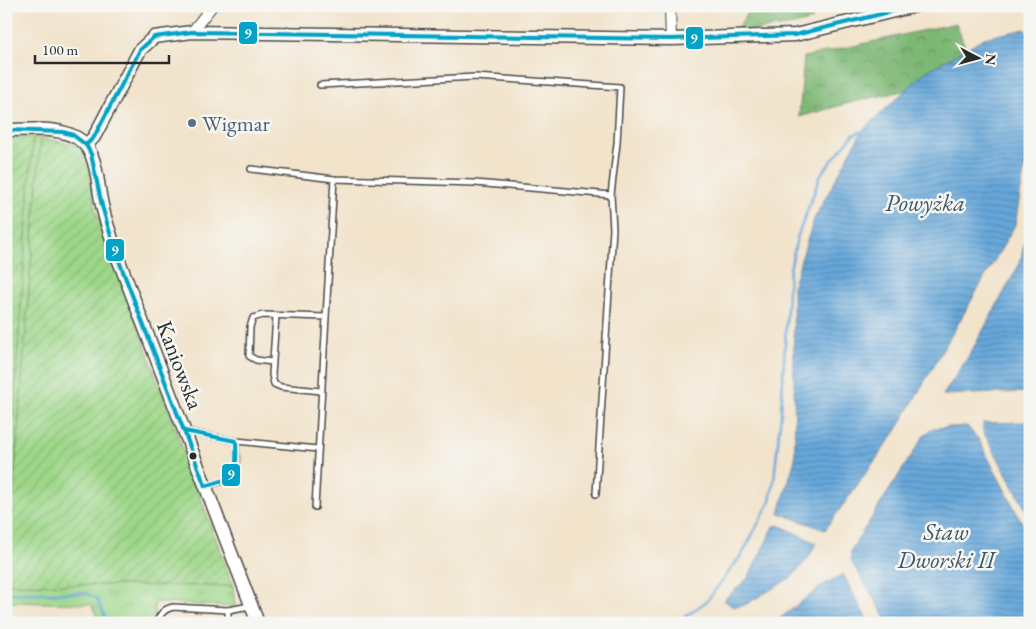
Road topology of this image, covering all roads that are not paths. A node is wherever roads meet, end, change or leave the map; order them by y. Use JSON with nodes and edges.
{"nodes":[{"id":1,"x":212,"y":6,"type":"edge"},
{"id":2,"x":670,"y":6,"type":"edge"},
{"id":3,"x":915,"y":6,"type":"edge"},
{"id":4,"x":192,"y":32,"type":"junction"},
{"id":5,"x":671,"y":40,"type":"junction"},
{"id":6,"x":320,"y":85,"type":"dead end"},
{"id":7,"x":6,"y":130,"type":"edge"},
{"id":8,"x":86,"y":145,"type":"junction"},
{"id":9,"x":251,"y":170,"type":"dead end"},
{"id":10,"x":334,"y":179,"type":"junction"},
{"id":11,"x":610,"y":195,"type":"junction"},
{"id":12,"x":276,"y":316,"type":"junction"},
{"id":13,"x":326,"y":317,"type":"junction"},
{"id":14,"x":272,"y":362,"type":"junction"},
{"id":15,"x":321,"y":391,"type":"junction"},
{"id":16,"x":183,"y":431,"type":"junction"},
{"id":17,"x":236,"y":441,"type":"junction"},
{"id":18,"x":318,"y":449,"type":"junction"},
{"id":19,"x":205,"y":486,"type":"junction"},
{"id":20,"x":596,"y":494,"type":"dead end"},
{"id":21,"x":315,"y":507,"type":"dead end"},
{"id":22,"x":253,"y":606,"type":"junction"},
{"id":23,"x":228,"y":610,"type":"junction"},
{"id":24,"x":157,"y":623,"type":"edge"},
{"id":25,"x":228,"y":623,"type":"edge"},
{"id":26,"x":258,"y":623,"type":"edge"}],
"edges":[{"from":1,"to":4,"type":"street"},
{"from":2,"to":5,"type":"street"},
{"from":3,"to":5,"type":"street"},
{"from":4,"to":5,"type":"street"},
{"from":4,"to":8,"type":"street"},
{"from":6,"to":11,"type":"lane"},
{"from":7,"to":8,"type":"street"},
{"from":8,"to":16,"type":"street","name":"Kaniowska"},
{"from":9,"to":10,"type":"lane"},
{"from":10,"to":11,"type":"lane"},
{"from":10,"to":13,"type":"lane"},
{"from":11,"to":20,"type":"lane"},
{"from":12,"to":13,"type":"lane"},
{"from":12,"to":14,"type":"lane"},
{"from":12,"to":14,"type":"lane"},
{"from":13,"to":15,"type":"lane"},
{"from":14,"to":15,"type":"lane"},
{"from":15,"to":18,"type":"lane"},
{"from":16,"to":17,"type":"lane"},
{"from":16,"to":19,"type":"street","name":"Kaniowska"},
{"from":17,"to":18,"type":"lane"},
{"from":17,"to":19,"type":"lane"},
{"from":18,"to":21,"type":"lane"},
{"from":19,"to":22,"type":"street","name":"Kaniowska"},
{"from":22,"to":23,"type":"lane"},
{"from":22,"to":26,"type":"street","name":"Kaniowska"},
{"from":23,"to":24,"type":"lane"},
{"from":23,"to":25,"type":"lane"}]}
